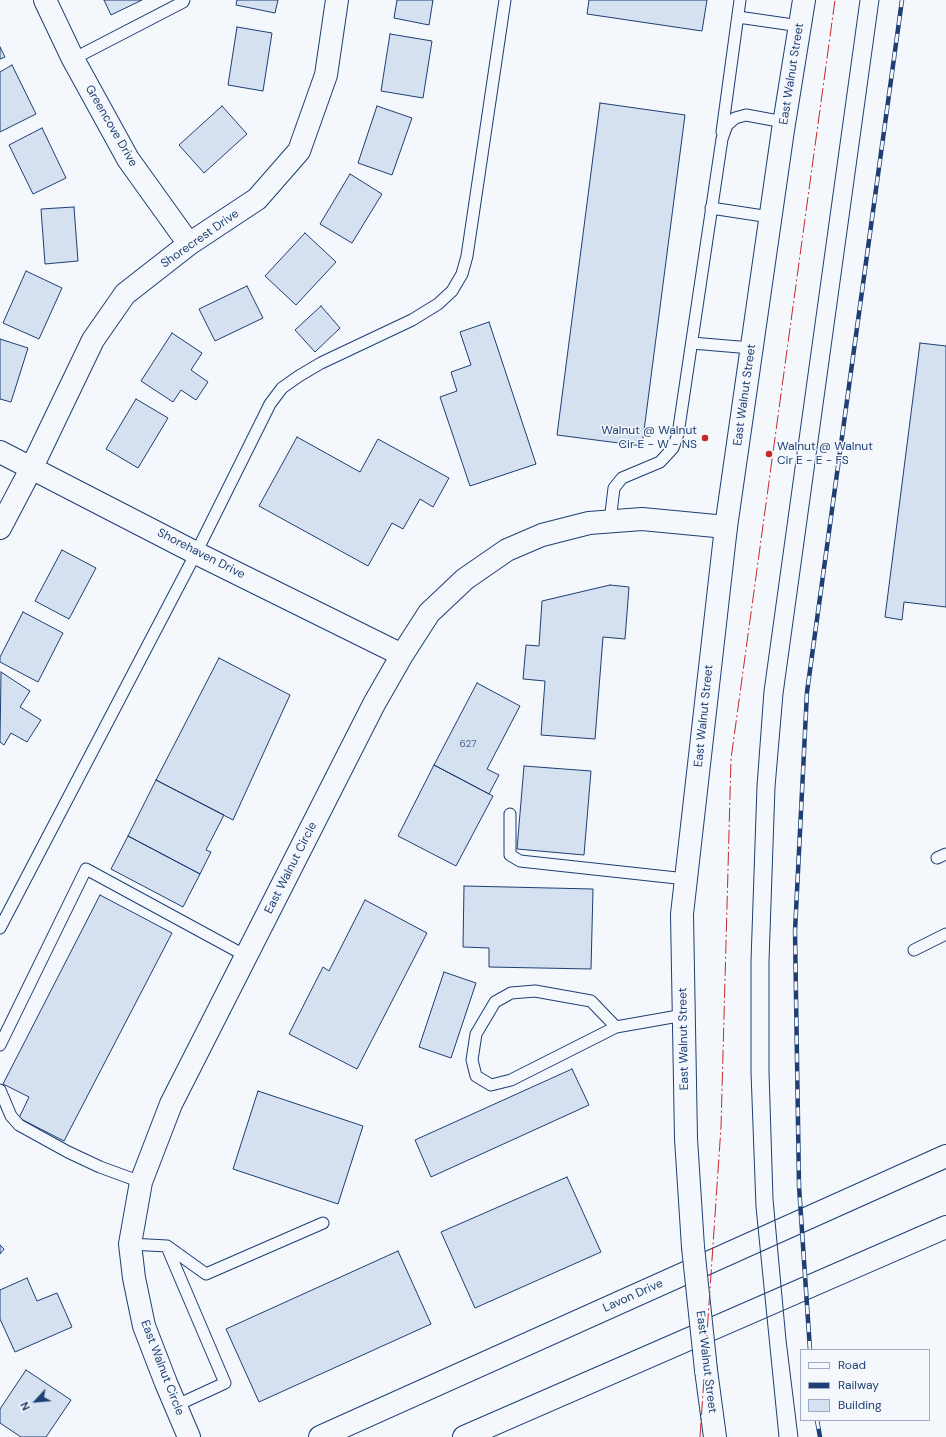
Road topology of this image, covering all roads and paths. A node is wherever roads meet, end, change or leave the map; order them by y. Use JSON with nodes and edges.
{"nodes":[{"id":1,"x":45,"y":0,"type":"edge"},
{"id":2,"x":184,"y":0,"type":"edge"},
{"id":3,"x":337,"y":0,"type":"edge"},
{"id":4,"x":505,"y":0,"type":"edge"},
{"id":5,"x":740,"y":0,"type":"edge"},
{"id":6,"x":804,"y":0,"type":"edge"},
{"id":7,"x":738,"y":16,"type":"junction"},
{"id":8,"x":800,"y":26,"type":"junction"},
{"id":9,"x":74,"y":59,"type":"junction"},
{"id":10,"x":784,"y":122,"type":"junction"},
{"id":11,"x":722,"y":139,"type":"junction"},
{"id":12,"x":711,"y":208,"type":"junction"},
{"id":13,"x":770,"y":218,"type":"junction"},
{"id":14,"x":189,"y":244,"type":"junction"},
{"id":15,"x":692,"y":343,"type":"junction"},
{"id":16,"x":751,"y":348,"type":"junction"},
{"id":17,"x":0,"y":452,"type":"edge"},
{"id":18,"x":32,"y":467,"type":"junction"},
{"id":19,"x":610,"y":521,"type":"junction"},
{"id":20,"x":726,"y":527,"type":"junction"},
{"id":21,"x":0,"y":528,"type":"edge"},
{"id":22,"x":196,"y":553,"type":"junction"},
{"id":23,"x":402,"y":654,"type":"junction"},
{"id":24,"x":510,"y":814,"type":"dead end"},
{"id":25,"x":686,"y":879,"type":"junction"},
{"id":26,"x":0,"y":928,"type":"edge"},
{"id":27,"x":946,"y":934,"type":"edge"},
{"id":28,"x":914,"y":950,"type":"dead end"},
{"id":29,"x":246,"y":956,"type":"junction"},
{"id":30,"x":684,"y":1015,"type":"junction"},
{"id":31,"x":616,"y":1027,"type":"junction"},
{"id":32,"x":0,"y":1045,"type":"edge"},
{"id":33,"x":0,"y":1090,"type":"edge"},
{"id":34,"x":946,"y":1156,"type":"edge"},
{"id":35,"x":141,"y":1182,"type":"junction"},
{"id":36,"x":324,"y":1223,"type":"dead end"},
{"id":37,"x":946,"y":1227,"type":"edge"},
{"id":38,"x":130,"y":1244,"type":"junction"},
{"id":39,"x":167,"y":1246,"type":"junction"},
{"id":40,"x":175,"y":1406,"type":"junction"},
{"id":41,"x":189,"y":1437,"type":"edge"},
{"id":42,"x":320,"y":1437,"type":"edge"},
{"id":43,"x":464,"y":1437,"type":"edge"},
{"id":44,"x":715,"y":1437,"type":"edge"}],
"edges":[{"from":1,"to":9,"type":"street","name":"Greencove Drive"},
{"from":2,"to":9,"type":"lane"},
{"from":3,"to":14,"type":"street","name":"Shorecrest Drive"},
{"from":4,"to":22,"type":"lane"},
{"from":5,"to":7,"type":"lane"},
{"from":6,"to":8,"type":"street","name":"East Walnut Street"},
{"from":7,"to":8,"type":"lane"},
{"from":7,"to":11,"type":"lane"},
{"from":8,"to":10,"type":"street","name":"East Walnut Street"},
{"from":9,"to":14,"type":"street","name":"Greencove Drive"},
{"from":10,"to":11,"type":"lane"},
{"from":10,"to":13,"type":"street","name":"East Walnut Street"},
{"from":11,"to":12,"type":"lane"},
{"from":12,"to":13,"type":"lane"},
{"from":12,"to":15,"type":"lane"},
{"from":13,"to":16,"type":"street","name":"East Walnut Street"},
{"from":14,"to":18,"type":"street","name":"Shorecrest Drive"},
{"from":15,"to":16,"type":"lane"},
{"from":15,"to":19,"type":"lane"},
{"from":16,"to":20,"type":"street","name":"East Walnut Street"},
{"from":17,"to":18,"type":"street","name":"Shorehaven Drive"},
{"from":18,"to":21,"type":"street","name":"Shorecrest Drive"},
{"from":18,"to":22,"type":"street","name":"Shorehaven Drive"},
{"from":19,"to":20,"type":"street","name":"East Walnut Circle"},
{"from":19,"to":23,"type":"street","name":"East Walnut Circle"},
{"from":20,"to":25,"type":"street","name":"East Walnut Street"},
{"from":22,"to":23,"type":"street","name":"Shorehaven Drive"},
{"from":22,"to":26,"type":"lane"},
{"from":23,"to":29,"type":"street","name":"East Walnut Circle"},
{"from":24,"to":25,"type":"lane"},
{"from":25,"to":30,"type":"street","name":"East Walnut Street"},
{"from":27,"to":28,"type":"lane"},
{"from":29,"to":32,"type":"lane"},
{"from":29,"to":35,"type":"street","name":"East Walnut Circle"},
{"from":30,"to":31,"type":"lane"},
{"from":30,"to":44,"type":"street","name":"East Walnut Street","bridge":true},
{"from":31,"to":31,"type":"lane"},
{"from":33,"to":35,"type":"lane"},
{"from":34,"to":42,"type":"street","name":"Lavon Drive"},
{"from":35,"to":38,"type":"street","name":"East Walnut Circle"},
{"from":36,"to":39,"type":"lane"},
{"from":37,"to":43,"type":"street"},
{"from":38,"to":39,"type":"lane"},
{"from":38,"to":40,"type":"street","name":"East Walnut Circle"},
{"from":39,"to":40,"type":"lane"},
{"from":40,"to":41,"type":"street","name":"East Walnut Circle"}]}
